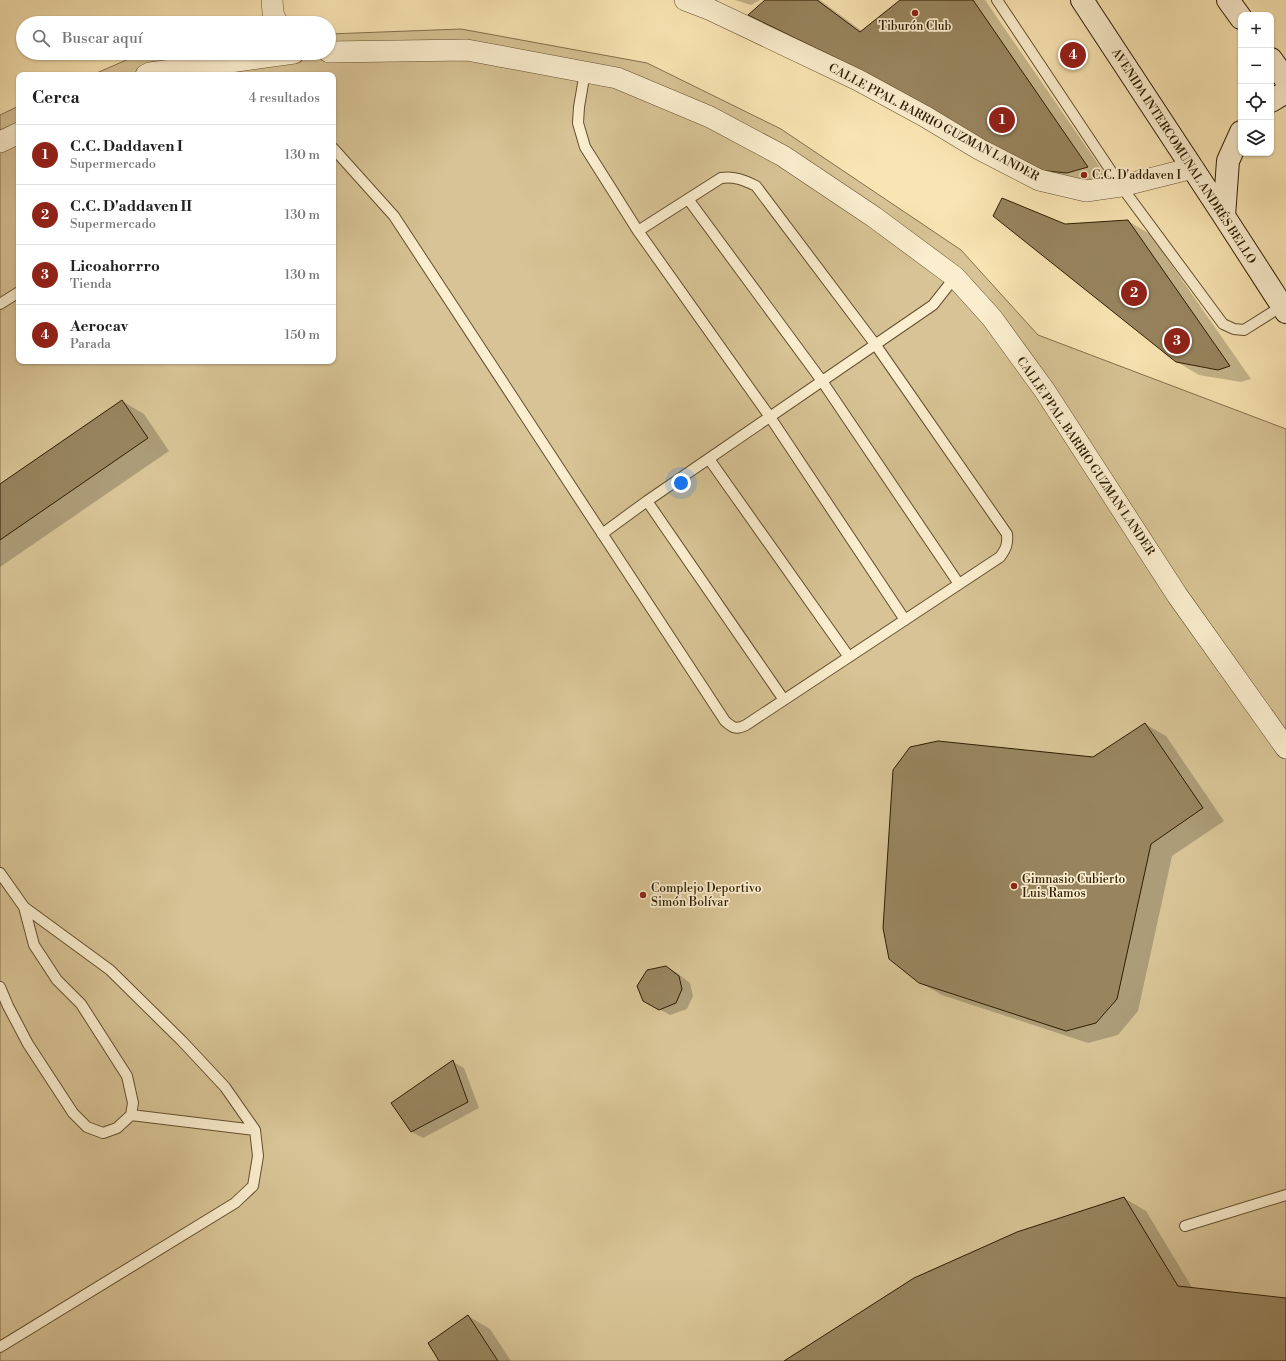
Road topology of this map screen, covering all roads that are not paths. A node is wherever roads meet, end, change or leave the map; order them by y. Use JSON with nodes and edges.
{"nodes":[{"id":1,"x":272,"y":0,"type":"edge"},
{"id":2,"x":685,"y":0,"type":"edge"},
{"id":3,"x":997,"y":0,"type":"edge"},
{"id":4,"x":1082,"y":0,"type":"edge"},
{"id":5,"x":1228,"y":0,"type":"edge"},
{"id":6,"x":1238,"y":14,"type":"edge"},
{"id":7,"x":274,"y":16,"type":"edge"},
{"id":8,"x":336,"y":52,"type":"edge"},
{"id":9,"x":244,"y":60,"type":"edge"},
{"id":10,"x":1274,"y":64,"type":"edge"},
{"id":11,"x":157,"y":72,"type":"edge"},
{"id":12,"x":585,"y":72,"type":"junction"},
{"id":13,"x":1286,"y":80,"type":"edge"},
{"id":14,"x":1286,"y":92,"type":"edge"},
{"id":15,"x":1274,"y":99,"type":"edge"},
{"id":16,"x":16,"y":134,"type":"edge"},
{"id":17,"x":1238,"y":139,"type":"edge"},
{"id":18,"x":0,"y":142,"type":"edge"},
{"id":19,"x":336,"y":151,"type":"edge"},
{"id":20,"x":1193,"y":168,"type":"junction"},
{"id":21,"x":1121,"y":186,"type":"junction"},
{"id":22,"x":688,"y":198,"type":"junction"},
{"id":23,"x":1224,"y":216,"type":"junction"},
{"id":24,"x":638,"y":231,"type":"junction"},
{"id":25,"x":955,"y":277,"type":"junction"},
{"id":26,"x":16,"y":294,"type":"edge"},
{"id":27,"x":0,"y":304,"type":"edge"},
{"id":28,"x":1284,"y":309,"type":"edge"},
{"id":29,"x":875,"y":344,"type":"junction"},
{"id":30,"x":822,"y":381,"type":"junction"},
{"id":31,"x":770,"y":417,"type":"junction"},
{"id":32,"x":709,"y":459,"type":"junction"},
{"id":33,"x":647,"y":501,"type":"junction"},
{"id":34,"x":602,"y":534,"type":"junction"},
{"id":35,"x":959,"y":584,"type":"junction"},
{"id":36,"x":906,"y":620,"type":"junction"},
{"id":37,"x":848,"y":657,"type":"junction"},
{"id":38,"x":784,"y":700,"type":"junction"},
{"id":39,"x":1286,"y":748,"type":"edge"},
{"id":40,"x":0,"y":873,"type":"edge"},
{"id":41,"x":24,"y":907,"type":"junction"},
{"id":42,"x":0,"y":987,"type":"edge"},
{"id":43,"x":131,"y":1115,"type":"junction"},
{"id":44,"x":255,"y":1130,"type":"junction"},
{"id":45,"x":1286,"y":1195,"type":"edge"},
{"id":46,"x":1185,"y":1226,"type":"dead end"},
{"id":47,"x":0,"y":1347,"type":"edge"}],
"edges":[{"from":1,"to":7,"type":"street"},
{"from":2,"to":21,"type":"street","name":"CALLE PPAL. BARRIO GUZMAN LANDER"},
{"from":3,"to":21,"type":"lane"},
{"from":4,"to":20,"type":"main road","name":"AVENIDA INTERCOMUNAL ANDRÉS BELLO"},
{"from":5,"to":6,"type":"main road"},
{"from":8,"to":12,"type":"street","name":"CALLE PPAL. BARRIO GUZMAN LANDER"},
{"from":9,"to":11,"type":"street"},
{"from":10,"to":13,"type":"main road"},
{"from":12,"to":24,"type":"lane"},
{"from":12,"to":25,"type":"street","name":"CALLE PPAL. BARRIO GUZMAN LANDER"},
{"from":14,"to":15,"type":"main road"},
{"from":16,"to":18,"type":"street"},
{"from":17,"to":23,"type":"main road"},
{"from":19,"to":34,"type":"lane"},
{"from":20,"to":21,"type":"street","name":"CALLE PPAL. BARRIO GUZMAN LANDER"},
{"from":20,"to":23,"type":"main road","name":"AVENIDA INTERCOMUNAL ANDRÉS BELLO"},
{"from":21,"to":28,"type":"lane"},
{"from":22,"to":24,"type":"lane"},
{"from":22,"to":29,"type":"lane"},
{"from":22,"to":30,"type":"lane"},
{"from":23,"to":28,"type":"main road","name":"AVENIDA INTERCOMUNAL ANDRÉS BELLO"},
{"from":24,"to":31,"type":"lane"},
{"from":25,"to":29,"type":"lane"},
{"from":25,"to":39,"type":"street","name":"CALLE PPAL. BARRIO GUZMAN LANDER"},
{"from":26,"to":27,"type":"lane"},
{"from":29,"to":30,"type":"lane"},
{"from":29,"to":35,"type":"lane"},
{"from":30,"to":31,"type":"lane"},
{"from":30,"to":35,"type":"lane"},
{"from":31,"to":32,"type":"lane"},
{"from":31,"to":36,"type":"lane"},
{"from":32,"to":33,"type":"lane"},
{"from":32,"to":37,"type":"lane"},
{"from":33,"to":34,"type":"lane"},
{"from":33,"to":38,"type":"lane"},
{"from":34,"to":38,"type":"lane"},
{"from":35,"to":36,"type":"lane"},
{"from":36,"to":37,"type":"lane"},
{"from":37,"to":38,"type":"lane"},
{"from":40,"to":41,"type":"lane"},
{"from":41,"to":43,"type":"lane"},
{"from":41,"to":44,"type":"lane"},
{"from":42,"to":43,"type":"lane"},
{"from":43,"to":44,"type":"lane"},
{"from":44,"to":47,"type":"lane"},
{"from":45,"to":46,"type":"lane"}]}
